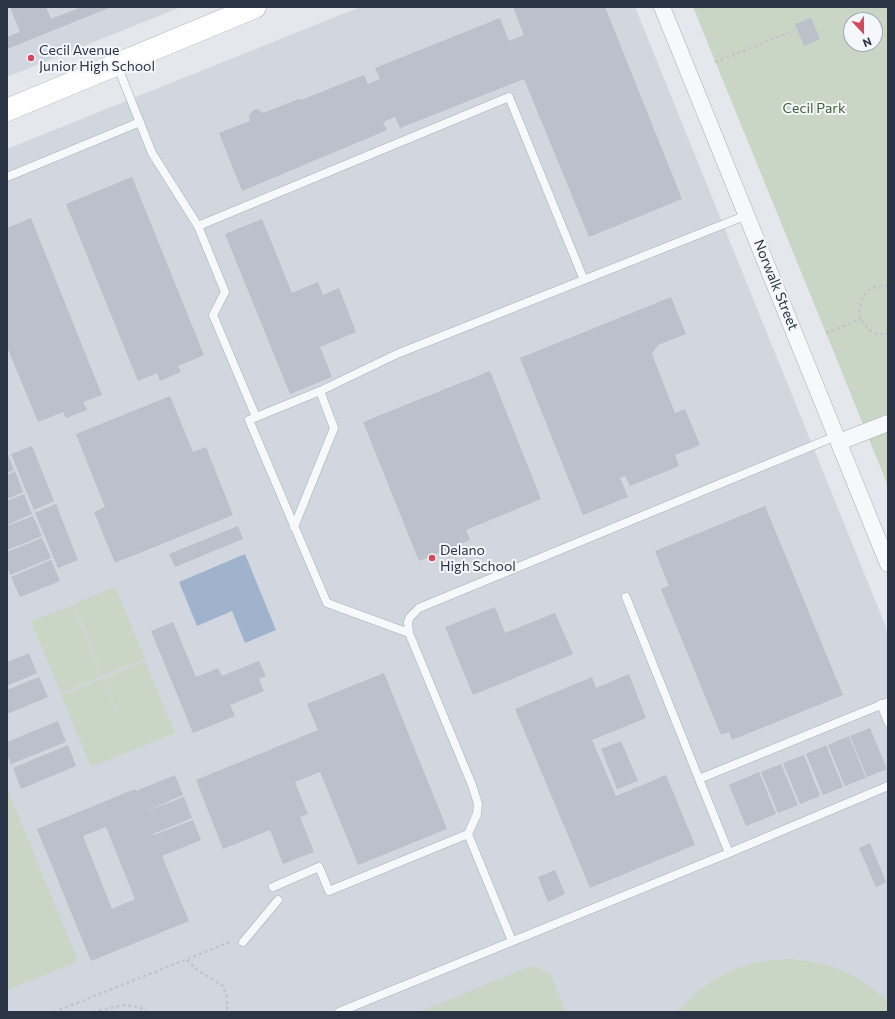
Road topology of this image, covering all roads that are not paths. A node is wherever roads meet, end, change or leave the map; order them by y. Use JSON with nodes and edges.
{"nodes":[{"id":1,"x":255,"y":7,"type":"edge"},
{"id":2,"x":662,"y":7,"type":"edge"},
{"id":3,"x":117,"y":64,"type":"junction"},
{"id":4,"x":7,"y":110,"type":"edge"},
{"id":5,"x":140,"y":122,"type":"junction"},
{"id":6,"x":7,"y":177,"type":"edge"},
{"id":7,"x":747,"y":215,"type":"junction"},
{"id":8,"x":198,"y":226,"type":"junction"},
{"id":9,"x":584,"y":280,"type":"junction"},
{"id":10,"x":320,"y":391,"type":"junction"},
{"id":11,"x":256,"y":417,"type":"junction"},
{"id":12,"x":888,"y":422,"type":"edge"},
{"id":13,"x":837,"y":439,"type":"junction"},
{"id":14,"x":294,"y":527,"type":"junction"},
{"id":15,"x":888,"y":564,"type":"edge"},
{"id":16,"x":626,"y":596,"type":"dead end"},
{"id":17,"x":409,"y":634,"type":"junction"},
{"id":18,"x":885,"y":703,"type":"edge"},
{"id":19,"x":888,"y":722,"type":"edge"},
{"id":20,"x":699,"y":779,"type":"junction"},
{"id":21,"x":888,"y":786,"type":"edge"},
{"id":22,"x":468,"y":834,"type":"junction"},
{"id":23,"x":729,"y":853,"type":"junction"},
{"id":24,"x":273,"y":886,"type":"dead end"},
{"id":25,"x":278,"y":900,"type":"dead end"},
{"id":26,"x":512,"y":941,"type":"junction"},
{"id":27,"x":243,"y":942,"type":"dead end"},
{"id":28,"x":339,"y":1012,"type":"edge"}],
"edges":[{"from":1,"to":3,"type":"main road"},
{"from":2,"to":7,"type":"street","name":"Norwalk Street"},
{"from":3,"to":4,"type":"main road"},
{"from":3,"to":5,"type":"lane"},
{"from":5,"to":6,"type":"lane"},
{"from":5,"to":8,"type":"lane"},
{"from":7,"to":9,"type":"lane"},
{"from":7,"to":13,"type":"street","name":"Norwalk Street"},
{"from":8,"to":9,"type":"lane"},
{"from":8,"to":11,"type":"lane"},
{"from":9,"to":10,"type":"lane"},
{"from":10,"to":11,"type":"lane"},
{"from":10,"to":14,"type":"lane"},
{"from":11,"to":14,"type":"lane"},
{"from":12,"to":13,"type":"street"},
{"from":13,"to":15,"type":"street","name":"Norwalk Street"},
{"from":13,"to":17,"type":"lane"},
{"from":14,"to":17,"type":"lane"},
{"from":16,"to":20,"type":"lane"},
{"from":17,"to":22,"type":"lane"},
{"from":18,"to":19,"type":"lane"},
{"from":18,"to":20,"type":"lane"},
{"from":20,"to":23,"type":"lane"},
{"from":21,"to":23,"type":"lane"},
{"from":22,"to":24,"type":"lane"},
{"from":22,"to":26,"type":"lane"},
{"from":23,"to":26,"type":"lane"},
{"from":25,"to":27,"type":"lane"},
{"from":26,"to":28,"type":"lane"}]}
